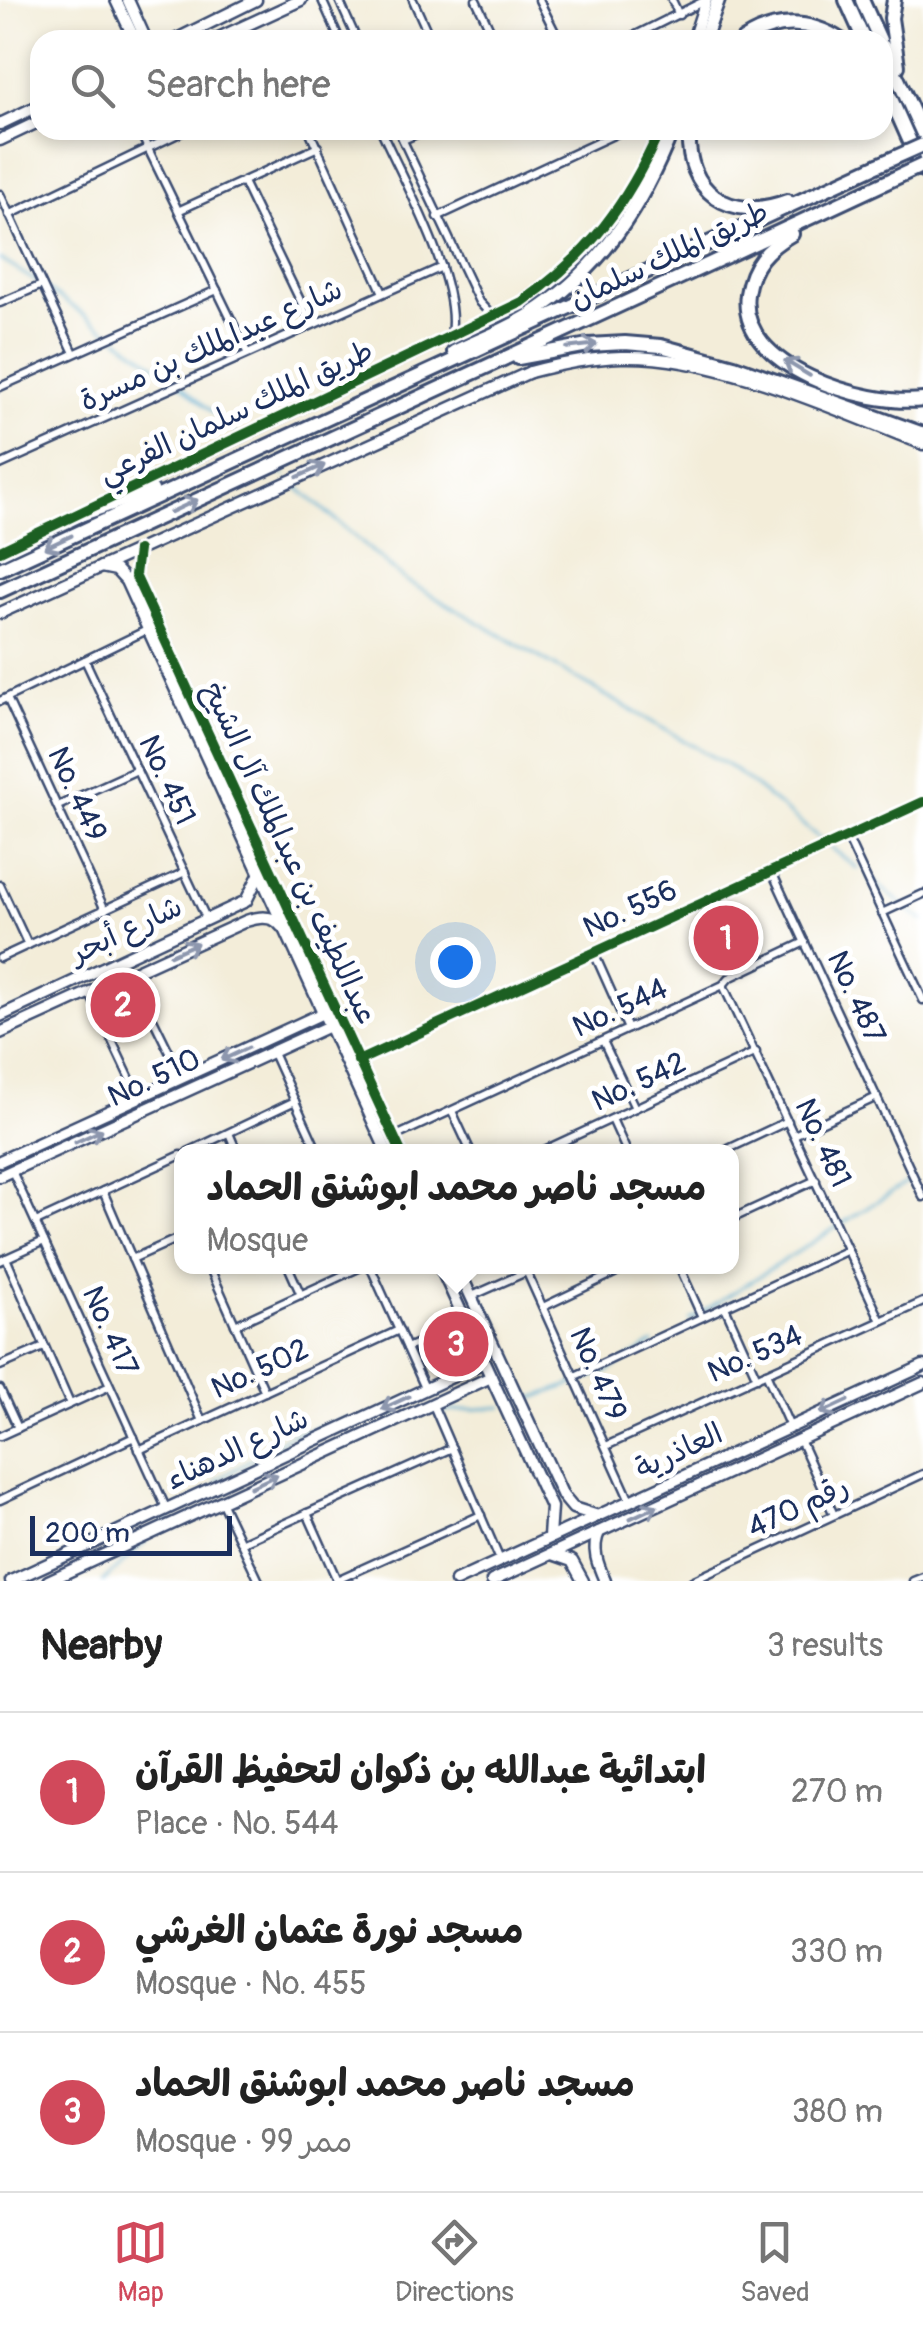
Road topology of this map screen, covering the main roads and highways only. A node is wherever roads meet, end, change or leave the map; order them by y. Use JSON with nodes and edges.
{"nodes":[{"id":1,"x":718,"y":0,"type":"edge"},
{"id":2,"x":846,"y":0,"type":"edge"},
{"id":3,"x":862,"y":0,"type":"edge"},
{"id":4,"x":894,"y":0,"type":"edge"},
{"id":5,"x":708,"y":30,"type":"edge"},
{"id":6,"x":761,"y":30,"type":"edge"},
{"id":7,"x":822,"y":30,"type":"edge"},
{"id":8,"x":860,"y":30,"type":"edge"},
{"id":9,"x":876,"y":30,"type":"edge"},
{"id":10,"x":892,"y":30,"type":"edge"},
{"id":11,"x":893,"y":42,"type":"edge"},
{"id":12,"x":893,"y":68,"type":"edge"},
{"id":13,"x":902,"y":88,"type":"junction"},
{"id":14,"x":893,"y":104,"type":"edge"},
{"id":15,"x":923,"y":134,"type":"edge"},
{"id":16,"x":668,"y":140,"type":"edge"},
{"id":17,"x":690,"y":140,"type":"edge"},
{"id":18,"x":923,"y":145,"type":"edge"},
{"id":19,"x":878,"y":166,"type":"junction"},
{"id":20,"x":923,"y":168,"type":"edge"},
{"id":21,"x":822,"y":212,"type":"junction"},
{"id":22,"x":486,"y":366,"type":"junction"},
{"id":23,"x":923,"y":400,"type":"edge"},
{"id":24,"x":923,"y":434,"type":"edge"},
{"id":25,"x":258,"y":448,"type":"junction"},
{"id":26,"x":212,"y":471,"type":"junction"},
{"id":27,"x":74,"y":516,"type":"road end"},
{"id":28,"x":0,"y":570,"type":"edge"},
{"id":29,"x":0,"y":592,"type":"edge"}],
"edges":[{"from":1,"to":5,"type":"highway"},
{"from":2,"to":8,"type":"highway"},
{"from":3,"to":9,"type":"highway"},
{"from":4,"to":10,"type":"highway"},
{"from":6,"to":7,"type":"highway"},
{"from":11,"to":13,"type":"highway"},
{"from":12,"to":13,"type":"highway"},
{"from":13,"to":15,"type":"highway"},
{"from":14,"to":20,"type":"highway"},
{"from":16,"to":25,"type":"highway"},
{"from":17,"to":19,"type":"highway"},
{"from":18,"to":19,"type":"highway","name":"طريق الملك سلمان","bridge":true},
{"from":19,"to":25,"type":"highway","name":"طريق الملك سلمان"},
{"from":20,"to":21,"type":"highway","name":"طريق الملك سلمان","bridge":true},
{"from":21,"to":22,"type":"highway","name":"طريق الملك سلمان"},
{"from":23,"to":21,"type":"highway","one_way":true},
{"from":22,"to":24,"type":"highway","one_way":true},
{"from":29,"to":22,"type":"highway","name":"طريق الملك سلمان","one_way":true},
{"from":25,"to":26,"type":"highway","name":"طريق الملك سلمان"},
{"from":26,"to":27,"type":"highway"},
{"from":26,"to":28,"type":"highway","name":"طريق الملك سلمان","one_way":true}]}
